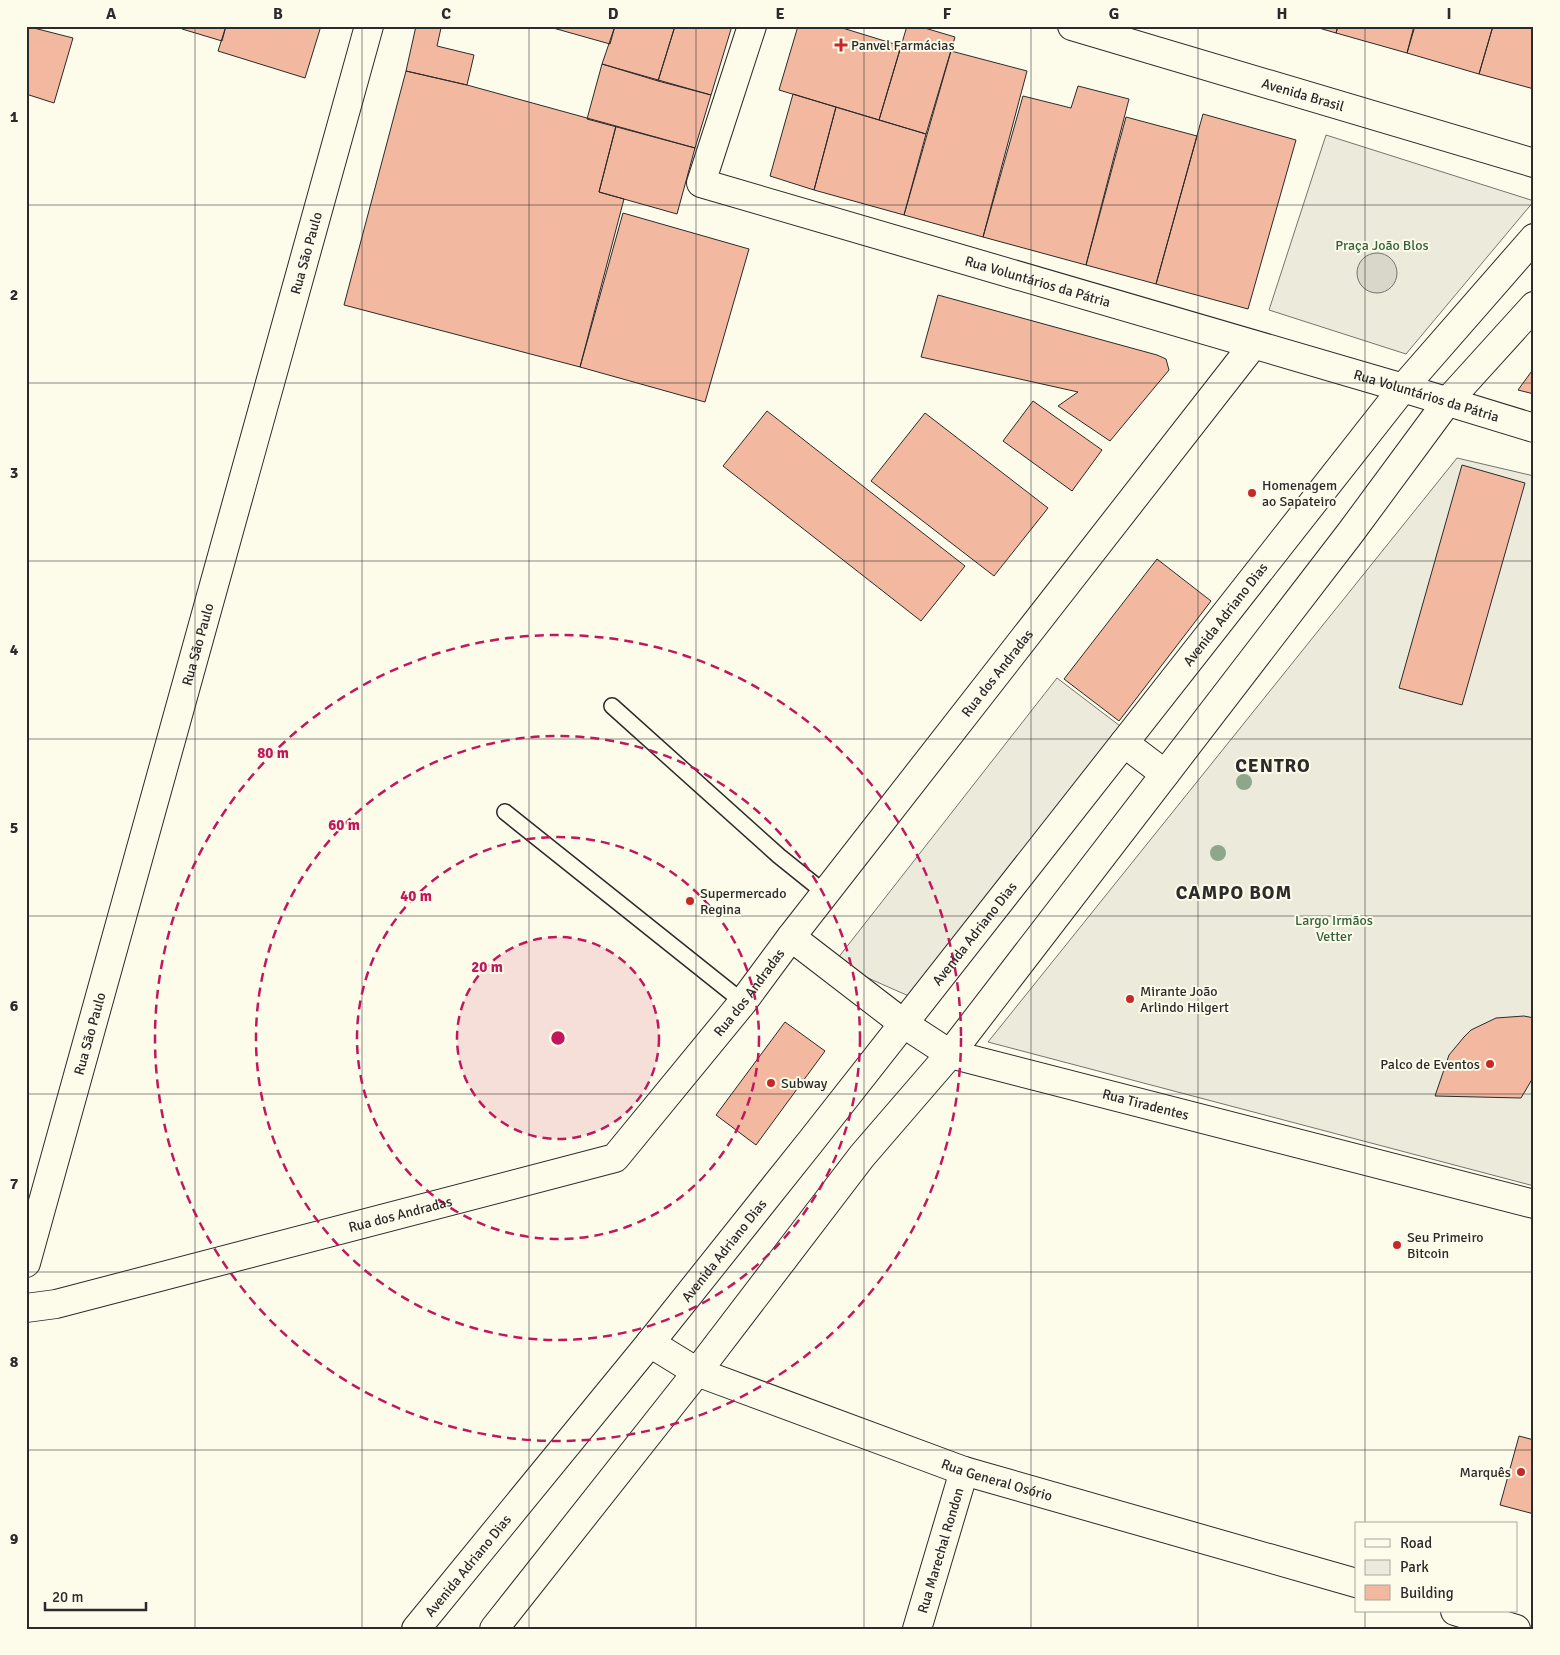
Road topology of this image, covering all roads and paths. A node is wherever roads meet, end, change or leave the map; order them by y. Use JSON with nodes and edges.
{"nodes":[{"id":1,"x":369,"y":26,"type":"edge"},
{"id":2,"x":752,"y":26,"type":"edge"},
{"id":3,"x":1072,"y":26,"type":"edge"},
{"id":4,"x":1534,"y":163,"type":"edge"},
{"id":5,"x":1534,"y":238,"type":"edge"},
{"id":6,"x":1534,"y":306,"type":"edge"},
{"id":7,"x":1253,"y":345,"type":"junction"},
{"id":8,"x":1403,"y":388,"type":"junction"},
{"id":9,"x":1447,"y":402,"type":"junction"},
{"id":10,"x":1534,"y":428,"type":"edge"},
{"id":11,"x":612,"y":706,"type":"dead end"},
{"id":12,"x":1124,"y":743,"type":"junction"},
{"id":13,"x":1165,"y":774,"type":"junction"},
{"id":14,"x":505,"y":812,"type":"dead end"},
{"id":15,"x":825,"y":893,"type":"junction"},
{"id":16,"x":791,"y":937,"type":"junction"},
{"id":17,"x":743,"y":1002,"type":"junction"},
{"id":18,"x":904,"y":1024,"type":"junction"},
{"id":19,"x":950,"y":1054,"type":"junction"},
{"id":20,"x":1534,"y":1204,"type":"edge"},
{"id":21,"x":26,"y":1263,"type":"edge"},
{"id":22,"x":26,"y":1308,"type":"edge"},
{"id":23,"x":650,"y":1343,"type":"junction"},
{"id":24,"x":697,"y":1372,"type":"junction"},
{"id":25,"x":964,"y":1470,"type":"junction"},
{"id":26,"x":1355,"y":1583,"type":"edge"},
{"id":27,"x":1457,"y":1612,"type":"edge"},
{"id":28,"x":416,"y":1629,"type":"edge"},
{"id":29,"x":494,"y":1629,"type":"edge"},
{"id":30,"x":918,"y":1629,"type":"edge"},
{"id":31,"x":1516,"y":1629,"type":"edge"}],
"edges":[{"from":1,"to":21,"type":"street","name":"Rua São Paulo"},
{"from":2,"to":7,"type":"street","name":"Rua Voluntários da Pátria"},
{"from":3,"to":4,"type":"street","name":"Avenida Brasil"},
{"from":5,"to":8,"type":"street","name":"Avenida Adriano Dias"},
{"from":6,"to":9,"type":"street"},
{"from":7,"to":8,"type":"street","name":"Rua Voluntários da Pátria"},
{"from":7,"to":15,"type":"street","name":"Rua dos Andradas"},
{"from":8,"to":9,"type":"street","name":"Rua Voluntários da Pátria"},
{"from":8,"to":12,"type":"street","name":"Avenida Adriano Dias"},
{"from":9,"to":10,"type":"street","name":"Rua Voluntários da Pátria"},
{"from":9,"to":13,"type":"street"},
{"from":11,"to":15,"type":"lane"},
{"from":12,"to":13,"type":"street"},
{"from":12,"to":18,"type":"street","name":"Avenida Adriano Dias"},
{"from":13,"to":19,"type":"street"},
{"from":14,"to":17,"type":"lane"},
{"from":15,"to":16,"type":"street","name":"Rua dos Andradas"},
{"from":16,"to":17,"type":"street","name":"Rua dos Andradas"},
{"from":16,"to":18,"type":"street","name":"Rua Tiradentes"},
{"from":17,"to":22,"type":"street","name":"Rua dos Andradas"},
{"from":18,"to":19,"type":"street","name":"Rua Tiradentes"},
{"from":18,"to":23,"type":"street","name":"Avenida Adriano Dias"},
{"from":19,"to":20,"type":"street","name":"Rua Tiradentes"},
{"from":19,"to":24,"type":"street"},
{"from":23,"to":24,"type":"street","name":"Rua General Osório"},
{"from":23,"to":28,"type":"street","name":"Avenida Adriano Dias"},
{"from":24,"to":25,"type":"street","name":"Rua General Osório"},
{"from":24,"to":29,"type":"street"},
{"from":25,"to":26,"type":"street","name":"Rua General Osório"},
{"from":25,"to":30,"type":"street","name":"Rua Marechal Rondon"},
{"from":27,"to":31,"type":"street"}]}
